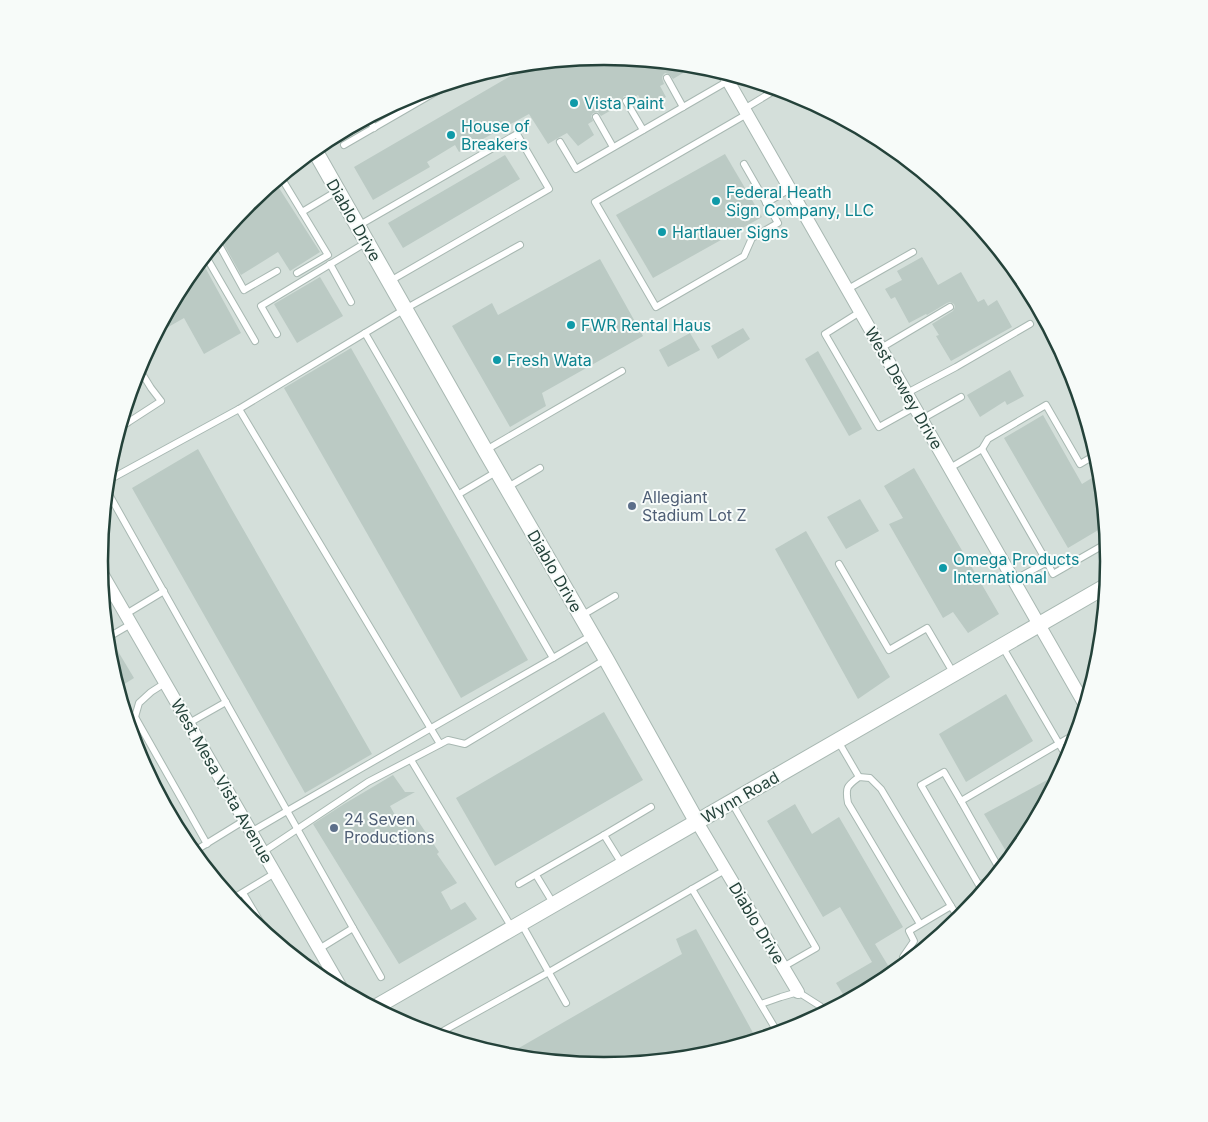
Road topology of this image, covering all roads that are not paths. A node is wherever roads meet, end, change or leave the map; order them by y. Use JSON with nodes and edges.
{"nodes":[{"id":1,"x":667,"y":78,"type":"dead end"},
{"id":2,"x":722,"y":80,"type":"edge"},
{"id":3,"x":728,"y":81,"type":"edge"},
{"id":4,"x":770,"y":94,"type":"edge"},
{"id":5,"x":423,"y":100,"type":"edge"},
{"id":6,"x":626,"y":100,"type":"dead end"},
{"id":7,"x":683,"y":107,"type":"junction"},
{"id":8,"x":746,"y":111,"type":"junction"},
{"id":9,"x":596,"y":117,"type":"dead end"},
{"id":10,"x":371,"y":123,"type":"edge"},
{"id":11,"x":374,"y":128,"type":"junction"},
{"id":12,"x":643,"y":130,"type":"junction"},
{"id":13,"x":560,"y":142,"type":"dead end"},
{"id":14,"x":344,"y":146,"type":"dead end"},
{"id":15,"x":613,"y":147,"type":"junction"},
{"id":16,"x":318,"y":156,"type":"edge"},
{"id":17,"x":744,"y":164,"type":"dead end"},
{"id":18,"x":284,"y":182,"type":"edge"},
{"id":19,"x":790,"y":189,"type":"junction"},
{"id":20,"x":337,"y":191,"type":"junction"},
{"id":21,"x":766,"y":203,"type":"junction"},
{"id":22,"x":302,"y":212,"type":"junction"},
{"id":23,"x":357,"y":226,"type":"junction"},
{"id":24,"x":366,"y":242,"type":"junction"},
{"id":25,"x":520,"y":245,"type":"dead end"},
{"id":26,"x":220,"y":247,"type":"edge"},
{"id":27,"x":913,"y":252,"type":"dead end"},
{"id":28,"x":208,"y":262,"type":"edge"},
{"id":29,"x":330,"y":264,"type":"junction"},
{"id":30,"x":277,"y":271,"type":"dead end"},
{"id":31,"x":297,"y":273,"type":"dead end"},
{"id":32,"x":389,"y":282,"type":"junction"},
{"id":33,"x":848,"y":289,"type":"junction"},
{"id":34,"x":351,"y":302,"type":"dead end"},
{"id":35,"x":950,"y":307,"type":"dead end"},
{"id":36,"x":405,"y":309,"type":"junction"},
{"id":37,"x":860,"y":312,"type":"junction"},
{"id":38,"x":1030,"y":324,"type":"dead end"},
{"id":39,"x":365,"y":333,"type":"junction"},
{"id":40,"x":277,"y":334,"type":"dead end"},
{"id":41,"x":255,"y":341,"type":"dead end"},
{"id":42,"x":881,"y":348,"type":"junction"},
{"id":43,"x":622,"y":371,"type":"dead end"},
{"id":44,"x":144,"y":376,"type":"edge"},
{"id":45,"x":907,"y":393,"type":"junction"},
{"id":46,"x":961,"y":397,"type":"dead end"},
{"id":47,"x":915,"y":407,"type":"junction"},
{"id":48,"x":239,"y":409,"type":"junction"},
{"id":49,"x":922,"y":419,"type":"junction"},
{"id":50,"x":128,"y":422,"type":"edge"},
{"id":51,"x":982,"y":449,"type":"junction"},
{"id":52,"x":485,"y":450,"type":"junction"},
{"id":53,"x":1089,"y":459,"type":"edge"},
{"id":54,"x":540,"y":468,"type":"dead end"},
{"id":55,"x":950,"y":468,"type":"junction"},
{"id":56,"x":497,"y":471,"type":"junction"},
{"id":57,"x":116,"y":476,"type":"edge"},
{"id":58,"x":507,"y":488,"type":"junction"},
{"id":59,"x":459,"y":494,"type":"junction"},
{"id":60,"x":112,"y":499,"type":"edge"},
{"id":61,"x":1100,"y":547,"type":"edge"},
{"id":62,"x":1046,"y":562,"type":"junction"},
{"id":63,"x":839,"y":564,"type":"dead end"},
{"id":64,"x":1014,"y":580,"type":"junction"},
{"id":65,"x":109,"y":585,"type":"edge"},
{"id":66,"x":1099,"y":590,"type":"edge"},
{"id":67,"x":164,"y":592,"type":"junction"},
{"id":68,"x":614,"y":596,"type":"dead end"},
{"id":69,"x":581,"y":616,"type":"junction"},
{"id":70,"x":128,"y":619,"type":"junction"},
{"id":71,"x":1040,"y":625,"type":"junction"},
{"id":72,"x":113,"y":632,"type":"edge"},
{"id":73,"x":592,"y":635,"type":"junction"},
{"id":74,"x":1002,"y":646,"type":"junction"},
{"id":75,"x":553,"y":658,"type":"junction"},
{"id":76,"x":606,"y":659,"type":"junction"},
{"id":77,"x":954,"y":674,"type":"junction"},
{"id":78,"x":165,"y":683,"type":"junction"},
{"id":79,"x":1081,"y":697,"type":"edge"},
{"id":80,"x":226,"y":702,"type":"junction"},
{"id":81,"x":135,"y":717,"type":"joint"},
{"id":82,"x":189,"y":723,"type":"junction"},
{"id":83,"x":431,"y":729,"type":"junction"},
{"id":84,"x":1066,"y":740,"type":"edge"},
{"id":85,"x":838,"y":741,"type":"junction"},
{"id":86,"x":440,"y":744,"type":"junction"},
{"id":87,"x":1059,"y":744,"type":"junction"},
{"id":88,"x":1062,"y":750,"type":"edge"},
{"id":89,"x":411,"y":760,"type":"junction"},
{"id":90,"x":859,"y":777,"type":"junction"},
{"id":91,"x":960,"y":801,"type":"junction"},
{"id":92,"x":732,"y":802,"type":"junction"},
{"id":93,"x":652,"y":807,"type":"dead end"},
{"id":94,"x":287,"y":810,"type":"junction"},
{"id":95,"x":244,"y":820,"type":"junction"},
{"id":96,"x":697,"y":822,"type":"junction"},
{"id":97,"x":298,"y":830,"type":"junction"},
{"id":98,"x":251,"y":832,"type":"junction"},
{"id":99,"x":604,"y":835,"type":"junction"},
{"id":100,"x":207,"y":844,"type":"junction"},
{"id":101,"x":200,"y":848,"type":"edge"},
{"id":102,"x":263,"y":852,"type":"junction"},
{"id":103,"x":997,"y":864,"type":"edge"},
{"id":104,"x":622,"y":865,"type":"junction"},
{"id":105,"x":725,"y":870,"type":"junction"},
{"id":106,"x":275,"y":874,"type":"junction"},
{"id":107,"x":536,"y":875,"type":"junction"},
{"id":108,"x":519,"y":884,"type":"dead end"},
{"id":109,"x":979,"y":886,"type":"edge"},
{"id":110,"x":692,"y":889,"type":"junction"},
{"id":111,"x":243,"y":893,"type":"junction"},
{"id":112,"x":238,"y":896,"type":"edge"},
{"id":113,"x":554,"y":904,"type":"junction"},
{"id":114,"x":951,"y":906,"type":"junction"},
{"id":115,"x":955,"y":912,"type":"edge"},
{"id":116,"x":256,"y":915,"type":"edge"},
{"id":117,"x":920,"y":924,"type":"junction"},
{"id":118,"x":517,"y":926,"type":"junction"},
{"id":119,"x":353,"y":928,"type":"junction"},
{"id":120,"x":319,"y":949,"type":"junction"},
{"id":121,"x":903,"y":957,"type":"edge"},
{"id":122,"x":783,"y":967,"type":"junction"},
{"id":123,"x":549,"y":972,"type":"junction"},
{"id":124,"x":335,"y":978,"type":"edge"},
{"id":125,"x":381,"y":978,"type":"dead end"},
{"id":126,"x":798,"y":992,"type":"junction"},
{"id":127,"x":566,"y":1003,"type":"dead end"},
{"id":128,"x":382,"y":1004,"type":"edge"},
{"id":129,"x":761,"y":1004,"type":"junction"},
{"id":130,"x":821,"y":1007,"type":"edge"},
{"id":131,"x":774,"y":1027,"type":"edge"},
{"id":132,"x":444,"y":1031,"type":"edge"}],
"edges":[{"from":1,"to":7,"type":"lane"},
{"from":2,"to":7,"type":"lane"},
{"from":3,"to":8,"type":"street","name":"West Dewey Drive"},
{"from":4,"to":8,"type":"lane"},
{"from":5,"to":11,"type":"lane"},
{"from":6,"to":12,"type":"lane"},
{"from":7,"to":12,"type":"lane"},
{"from":8,"to":19,"type":"street","name":"West Dewey Drive"},
{"from":8,"to":21,"type":"lane"},
{"from":9,"to":15,"type":"lane"},
{"from":10,"to":11,"type":"lane"},
{"from":11,"to":14,"type":"lane"},
{"from":12,"to":15,"type":"lane"},
{"from":13,"to":15,"type":"lane"},
{"from":16,"to":20,"type":"street","name":"Diablo Drive"},
{"from":17,"to":21,"type":"lane"},
{"from":18,"to":22,"type":"lane"},
{"from":19,"to":21,"type":"lane"},
{"from":19,"to":33,"type":"street","name":"West Dewey Drive"},
{"from":20,"to":22,"type":"lane"},
{"from":20,"to":23,"type":"street","name":"Diablo Drive"},
{"from":22,"to":31,"type":"lane"},
{"from":23,"to":24,"type":"street","name":"Diablo Drive"},
{"from":23,"to":32,"type":"lane"},
{"from":24,"to":29,"type":"lane"},
{"from":24,"to":32,"type":"street","name":"Diablo Drive"},
{"from":25,"to":36,"type":"lane"},
{"from":26,"to":30,"type":"lane"},
{"from":27,"to":33,"type":"lane"},
{"from":28,"to":41,"type":"lane"},
{"from":29,"to":34,"type":"lane"},
{"from":29,"to":40,"type":"lane"},
{"from":32,"to":36,"type":"street","name":"Diablo Drive"},
{"from":33,"to":37,"type":"street","name":"West Dewey Drive"},
{"from":35,"to":42,"type":"lane"},
{"from":36,"to":39,"type":"lane"},
{"from":36,"to":52,"type":"street","name":"Diablo Drive"},
{"from":37,"to":42,"type":"street","name":"West Dewey Drive"},
{"from":37,"to":47,"type":"lane"},
{"from":38,"to":45,"type":"lane"},
{"from":39,"to":48,"type":"lane"},
{"from":39,"to":59,"type":"lane"},
{"from":42,"to":45,"type":"street","name":"West Dewey Drive"},
{"from":43,"to":52,"type":"lane"},
{"from":44,"to":50,"type":"lane"},
{"from":45,"to":47,"type":"street","name":"West Dewey Drive"},
{"from":46,"to":49,"type":"lane"},
{"from":47,"to":49,"type":"street","name":"West Dewey Drive"},
{"from":48,"to":57,"type":"lane"},
{"from":48,"to":83,"type":"lane"},
{"from":49,"to":55,"type":"street","name":"West Dewey Drive"},
{"from":51,"to":53,"type":"lane"},
{"from":51,"to":55,"type":"lane"},
{"from":51,"to":62,"type":"lane"},
{"from":52,"to":56,"type":"street","name":"Diablo Drive"},
{"from":54,"to":58,"type":"lane"},
{"from":55,"to":64,"type":"street","name":"West Dewey Drive"},
{"from":56,"to":58,"type":"street","name":"Diablo Drive"},
{"from":56,"to":59,"type":"lane"},
{"from":58,"to":69,"type":"street","name":"Diablo Drive"},
{"from":59,"to":75,"type":"lane"},
{"from":60,"to":67,"type":"lane"},
{"from":61,"to":62,"type":"lane"},
{"from":62,"to":64,"type":"lane"},
{"from":63,"to":77,"type":"lane"},
{"from":64,"to":71,"type":"street","name":"West Dewey Drive"},
{"from":65,"to":70,"type":"street","name":"West Mesa Vista Avenue"},
{"from":66,"to":71,"type":"street","name":"Wynn Road"},
{"from":67,"to":70,"type":"lane"},
{"from":67,"to":80,"type":"lane"},
{"from":68,"to":69,"type":"lane"},
{"from":69,"to":73,"type":"street","name":"Diablo Drive"},
{"from":70,"to":72,"type":"lane"},
{"from":70,"to":78,"type":"street","name":"West Mesa Vista Avenue"},
{"from":71,"to":74,"type":"street","name":"Wynn Road"},
{"from":71,"to":79,"type":"street","name":"West Dewey Drive"},
{"from":73,"to":75,"type":"lane"},
{"from":73,"to":76,"type":"street","name":"Diablo Drive"},
{"from":74,"to":77,"type":"street","name":"Wynn Road"},
{"from":74,"to":87,"type":"lane"},
{"from":75,"to":83,"type":"lane"},
{"from":76,"to":86,"type":"lane"},
{"from":76,"to":96,"type":"street","name":"Diablo Drive"},
{"from":77,"to":85,"type":"street","name":"Wynn Road"},
{"from":78,"to":81,"type":"lane"},
{"from":78,"to":82,"type":"street","name":"West Mesa Vista Avenue"},
{"from":80,"to":82,"type":"lane"},
{"from":80,"to":94,"type":"lane"},
{"from":81,"to":100,"type":"lane"},
{"from":82,"to":95,"type":"street","name":"West Mesa Vista Avenue"},
{"from":83,"to":86,"type":"lane"},
{"from":83,"to":94,"type":"lane"},
{"from":84,"to":87,"type":"lane"},
{"from":85,"to":90,"type":"lane"},
{"from":85,"to":92,"type":"street","name":"Wynn Road"},
{"from":86,"to":89,"type":"lane"},
{"from":87,"to":88,"type":"lane"},
{"from":87,"to":91,"type":"lane"},
{"from":89,"to":97,"type":"lane"},
{"from":89,"to":118,"type":"lane"},
{"from":90,"to":114,"type":"lane"},
{"from":90,"to":117,"type":"lane"},
{"from":91,"to":103,"type":"lane"},
{"from":91,"to":109,"type":"lane"},
{"from":92,"to":96,"type":"street","name":"Wynn Road"},
{"from":92,"to":122,"type":"lane"},
{"from":93,"to":99,"type":"lane"},
{"from":94,"to":97,"type":"lane"},
{"from":94,"to":98,"type":"lane"},
{"from":95,"to":98,"type":"street","name":"West Mesa Vista Avenue"},
{"from":95,"to":100,"type":"lane"},
{"from":96,"to":104,"type":"street","name":"Wynn Road"},
{"from":96,"to":105,"type":"street","name":"Diablo Drive"},
{"from":97,"to":102,"type":"lane"},
{"from":97,"to":119,"type":"lane"},
{"from":98,"to":102,"type":"street","name":"West Mesa Vista Avenue"},
{"from":99,"to":104,"type":"lane"},
{"from":99,"to":107,"type":"lane"},
{"from":100,"to":101,"type":"lane"},
{"from":102,"to":106,"type":"street","name":"West Mesa Vista Avenue"},
{"from":104,"to":113,"type":"street","name":"Wynn Road"},
{"from":105,"to":110,"type":"lane"},
{"from":105,"to":122,"type":"street","name":"Diablo Drive"},
{"from":106,"to":111,"type":"lane"},
{"from":106,"to":120,"type":"street","name":"West Mesa Vista Avenue"},
{"from":107,"to":108,"type":"lane"},
{"from":107,"to":113,"type":"lane"},
{"from":110,"to":123,"type":"lane"},
{"from":110,"to":129,"type":"lane"},
{"from":111,"to":112,"type":"lane"},
{"from":111,"to":116,"type":"lane"},
{"from":113,"to":118,"type":"street","name":"Wynn Road"},
{"from":114,"to":115,"type":"lane"},
{"from":114,"to":117,"type":"lane"},
{"from":117,"to":121,"type":"lane"},
{"from":118,"to":123,"type":"lane"},
{"from":118,"to":128,"type":"street","name":"Wynn Road"},
{"from":119,"to":120,"type":"lane"},
{"from":119,"to":125,"type":"lane"},
{"from":120,"to":124,"type":"street","name":"West Mesa Vista Avenue"},
{"from":122,"to":126,"type":"street","name":"Diablo Drive"},
{"from":123,"to":127,"type":"lane"},
{"from":123,"to":132,"type":"lane"},
{"from":126,"to":129,"type":"lane"},
{"from":126,"to":130,"type":"lane"},
{"from":129,"to":131,"type":"lane"}]}
